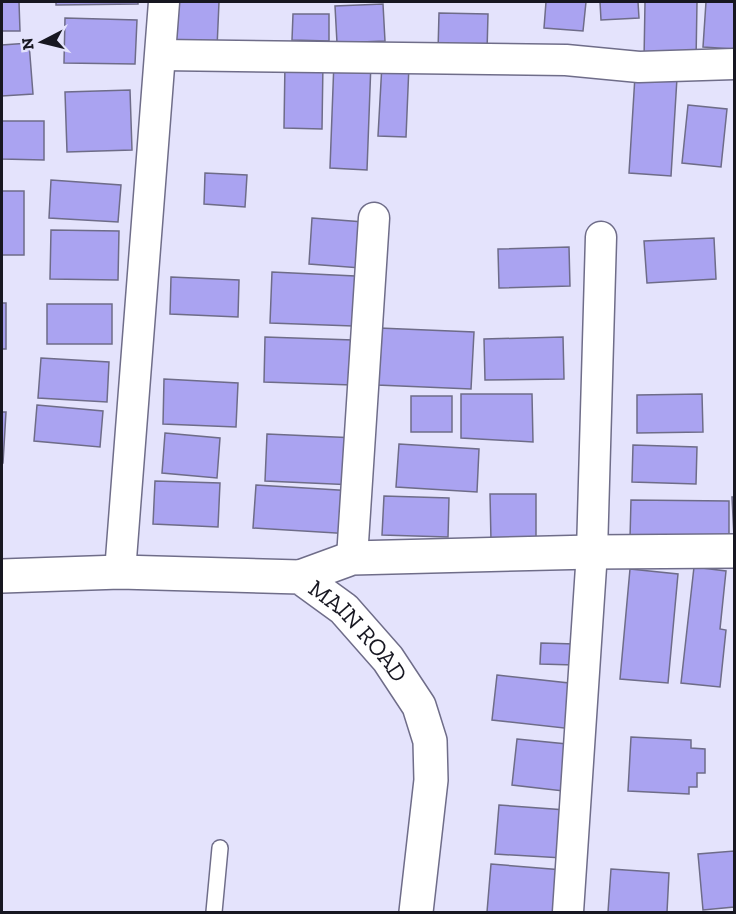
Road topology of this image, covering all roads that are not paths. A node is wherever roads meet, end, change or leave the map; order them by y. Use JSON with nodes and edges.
{"nodes":[{"id":1,"x":164,"y":2,"type":"edge"},
{"id":2,"x":161,"y":56,"type":"junction"},
{"id":3,"x":735,"y":64,"type":"edge"},
{"id":4,"x":374,"y":218,"type":"dead end"},
{"id":5,"x":601,"y":237,"type":"dead end"},
{"id":6,"x":735,"y":551,"type":"edge"},
{"id":7,"x":592,"y":552,"type":"junction"},
{"id":8,"x":352,"y":558,"type":"junction"},
{"id":9,"x":120,"y":572,"type":"junction"},
{"id":10,"x":2,"y":576,"type":"edge"},
{"id":11,"x":300,"y":577,"type":"junction"},
{"id":12,"x":220,"y":848,"type":"dead end"},
{"id":13,"x":214,"y":912,"type":"edge"},
{"id":14,"x":416,"y":912,"type":"edge"},
{"id":15,"x":568,"y":912,"type":"edge"}],
"edges":[{"from":1,"to":2,"type":"street"},
{"from":2,"to":3,"type":"street"},
{"from":2,"to":9,"type":"street"},
{"from":4,"to":8,"type":"street"},
{"from":5,"to":7,"type":"street"},
{"from":6,"to":7,"type":"street"},
{"from":7,"to":8,"type":"street"},
{"from":7,"to":15,"type":"street"},
{"from":8,"to":11,"type":"street"},
{"from":9,"to":10,"type":"street","name":"MAIN ROAD"},
{"from":9,"to":11,"type":"street","name":"MAIN ROAD"},
{"from":11,"to":14,"type":"street","name":"MAIN ROAD"},
{"from":12,"to":13,"type":"lane"}]}
